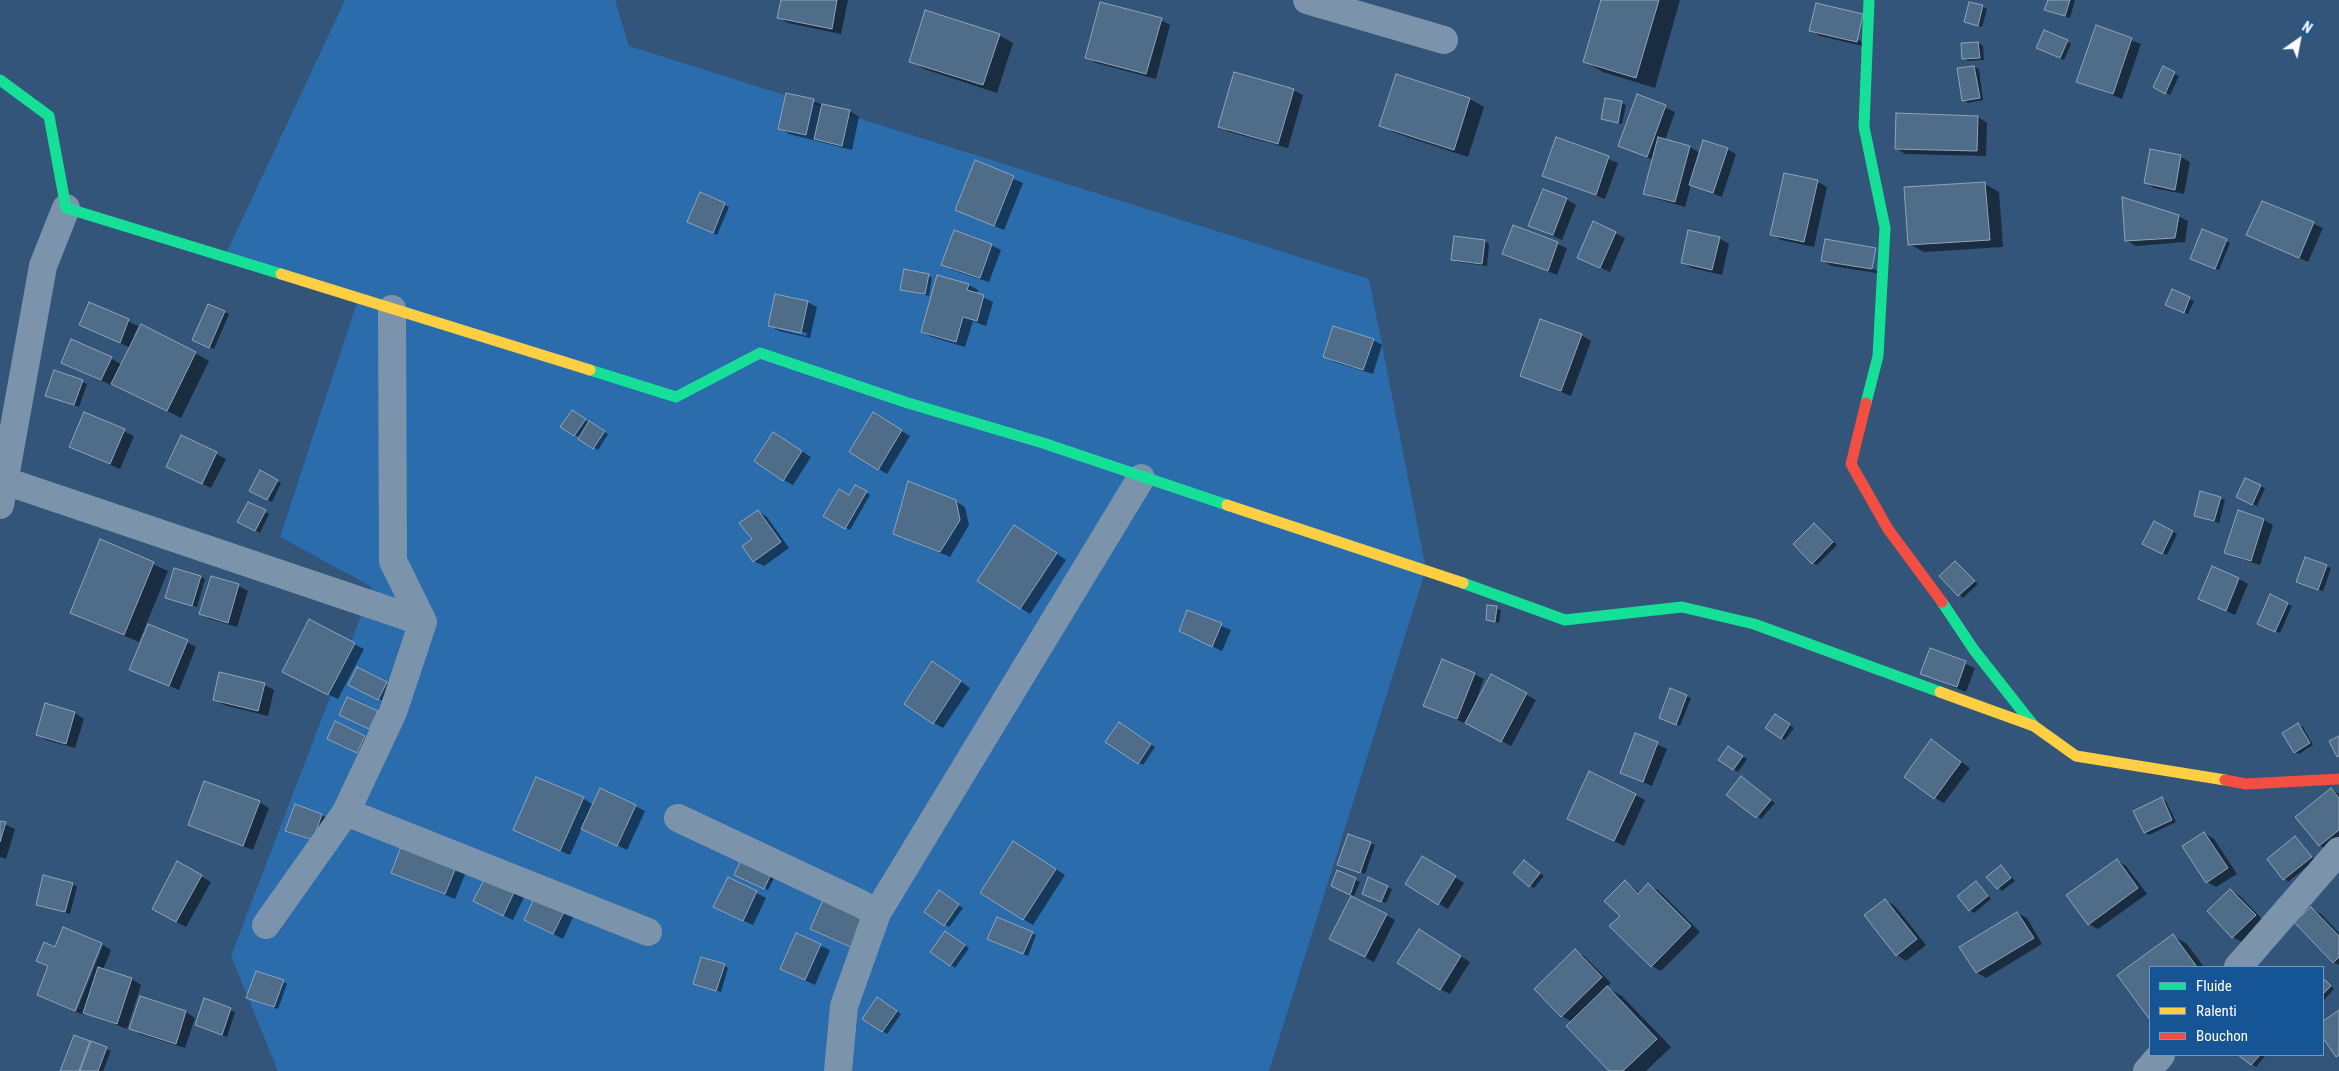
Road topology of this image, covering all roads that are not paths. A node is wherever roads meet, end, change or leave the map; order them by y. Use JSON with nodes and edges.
{"nodes":[{"id":1,"x":1307,"y":0,"type":"edge"},
{"id":2,"x":1869,"y":0,"type":"edge"},
{"id":3,"x":1444,"y":40,"type":"dead end"},
{"id":4,"x":0,"y":80,"type":"edge"},
{"id":5,"x":66,"y":208,"type":"junction"},
{"id":6,"x":392,"y":309,"type":"junction"},
{"id":7,"x":1141,"y":478,"type":"junction"},
{"id":8,"x":2,"y":493,"type":"edge"},
{"id":9,"x":424,"y":622,"type":"junction"},
{"id":10,"x":2034,"y":726,"type":"junction"},
{"id":11,"x":2339,"y":779,"type":"edge"},
{"id":12,"x":346,"y":812,"type":"junction"},
{"id":13,"x":678,"y":818,"type":"dead end"},
{"id":14,"x":2339,"y":851,"type":"edge"},
{"id":15,"x":877,"y":914,"type":"junction"},
{"id":16,"x":266,"y":925,"type":"dead end"},
{"id":17,"x":648,"y":932,"type":"dead end"},
{"id":18,"x":2239,"y":966,"type":"edge"},
{"id":19,"x":2160,"y":1056,"type":"edge"},
{"id":20,"x":838,"y":1071,"type":"edge"},
{"id":21,"x":2147,"y":1071,"type":"edge"}],
"edges":[{"from":1,"to":3,"type":"street"},
{"from":2,"to":10,"type":"street"},
{"from":4,"to":5,"type":"street"},
{"from":5,"to":6,"type":"street"},
{"from":5,"to":8,"type":"street"},
{"from":6,"to":7,"type":"street"},
{"from":6,"to":9,"type":"street"},
{"from":7,"to":10,"type":"street"},
{"from":7,"to":15,"type":"street"},
{"from":8,"to":9,"type":"street"},
{"from":9,"to":12,"type":"street"},
{"from":10,"to":11,"type":"street"},
{"from":12,"to":16,"type":"street"},
{"from":12,"to":17,"type":"street"},
{"from":13,"to":15,"type":"street"},
{"from":14,"to":18,"type":"street"},
{"from":15,"to":20,"type":"street"},
{"from":19,"to":21,"type":"street"}]}
